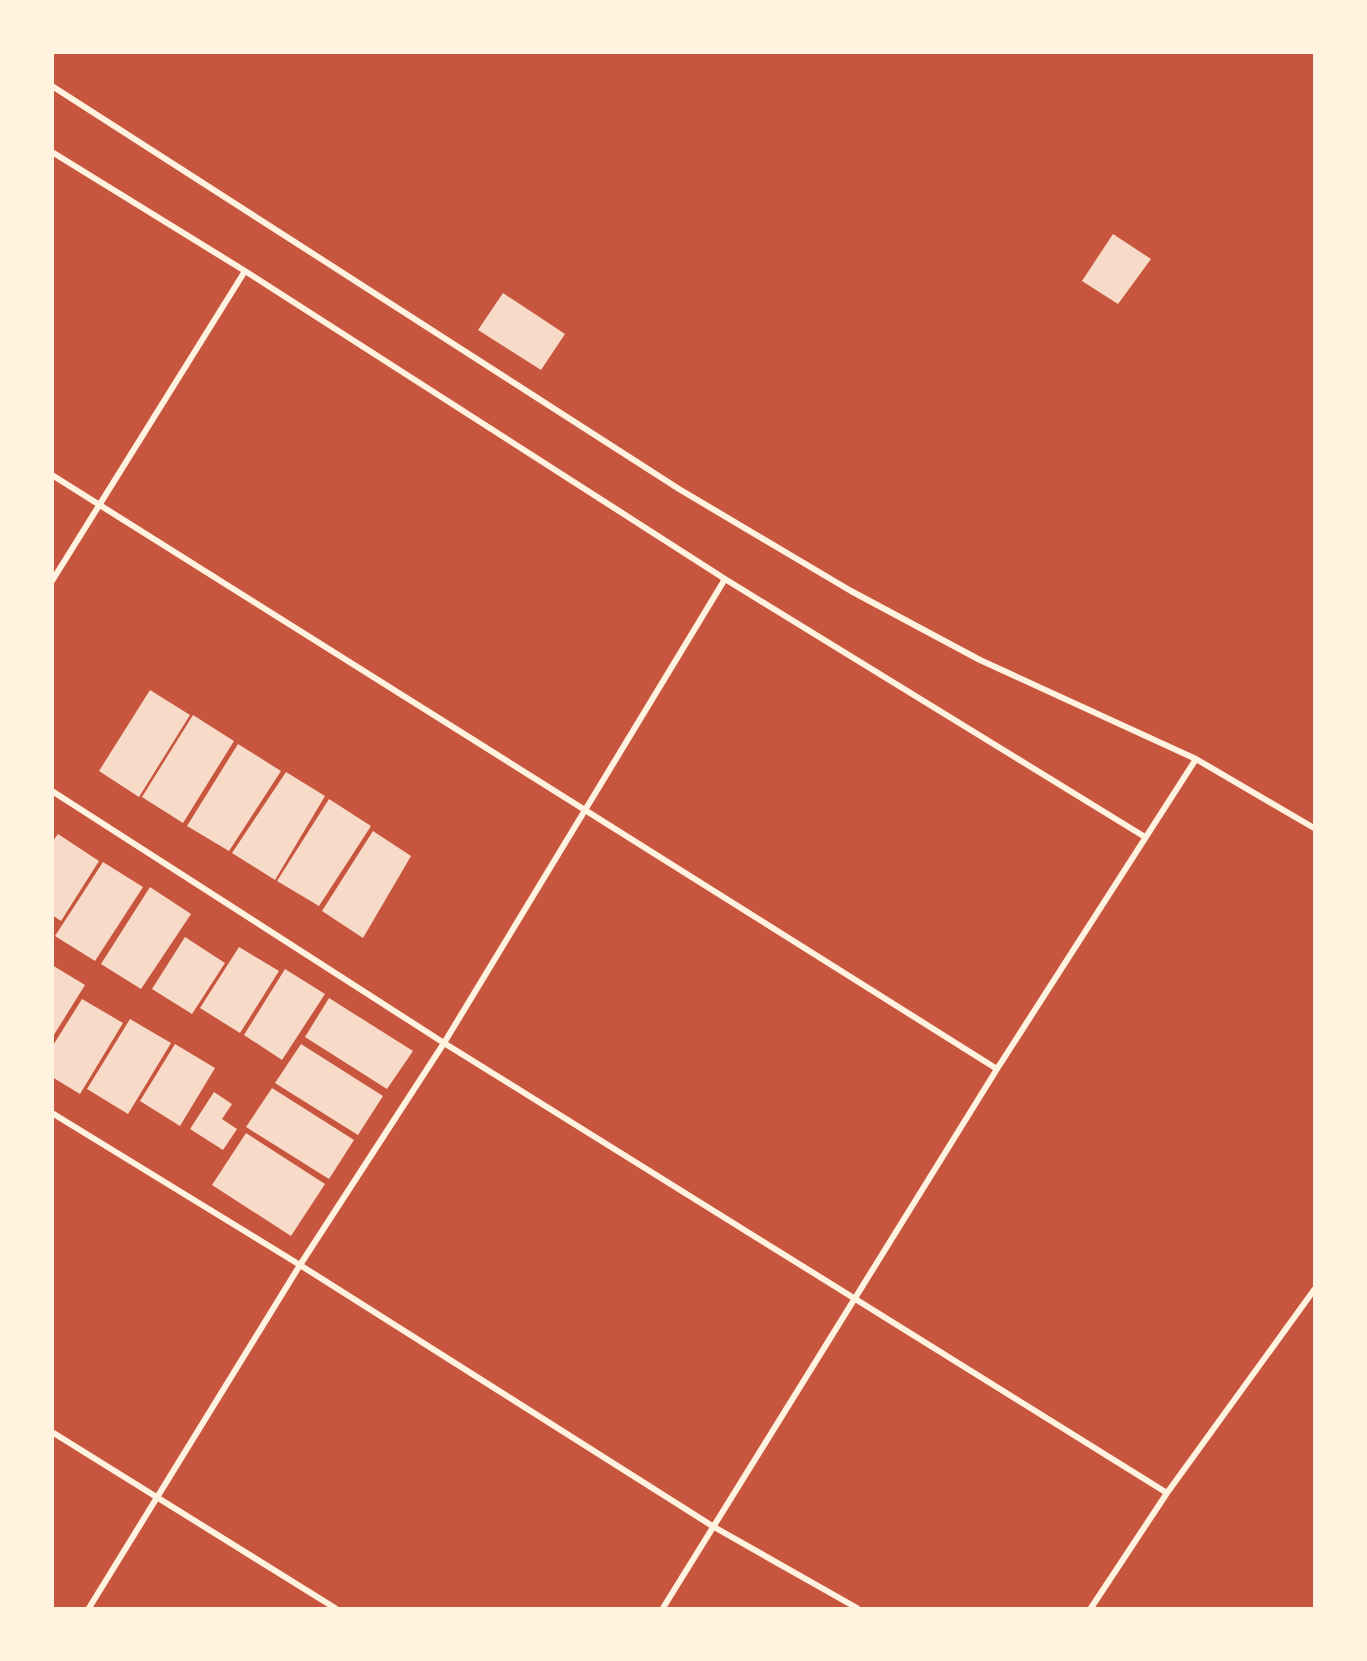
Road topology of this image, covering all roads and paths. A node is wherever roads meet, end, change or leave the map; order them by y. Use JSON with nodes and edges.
{"nodes":[{"id":1,"x":52,"y":86,"type":"edge"},
{"id":2,"x":52,"y":152,"type":"edge"},
{"id":3,"x":245,"y":272,"type":"junction"},
{"id":4,"x":52,"y":475,"type":"edge"},
{"id":5,"x":100,"y":506,"type":"junction"},
{"id":6,"x":725,"y":579,"type":"junction"},
{"id":7,"x":52,"y":580,"type":"edge"},
{"id":8,"x":1196,"y":759,"type":"junction"},
{"id":9,"x":52,"y":791,"type":"edge"},
{"id":10,"x":586,"y":808,"type":"junction"},
{"id":11,"x":1314,"y":828,"type":"edge"},
{"id":12,"x":1145,"y":837,"type":"junction"},
{"id":13,"x":444,"y":1043,"type":"junction"},
{"id":14,"x":997,"y":1069,"type":"junction"},
{"id":15,"x":52,"y":1113,"type":"edge"},
{"id":16,"x":300,"y":1265,"type":"junction"},
{"id":17,"x":1314,"y":1290,"type":"edge"},
{"id":18,"x":853,"y":1298,"type":"junction"},
{"id":19,"x":52,"y":1432,"type":"edge"},
{"id":20,"x":1167,"y":1493,"type":"junction"},
{"id":21,"x":157,"y":1496,"type":"junction"},
{"id":22,"x":714,"y":1527,"type":"junction"},
{"id":23,"x":89,"y":1608,"type":"edge"},
{"id":24,"x":335,"y":1608,"type":"edge"},
{"id":25,"x":663,"y":1608,"type":"edge"},
{"id":26,"x":857,"y":1608,"type":"edge"},
{"id":27,"x":1091,"y":1608,"type":"edge"}],
"edges":[{"from":1,"to":8,"type":"street"},
{"from":2,"to":3,"type":"street"},
{"from":3,"to":5,"type":"street"},
{"from":3,"to":6,"type":"street"},
{"from":4,"to":5,"type":"street"},
{"from":5,"to":7,"type":"street"},
{"from":5,"to":10,"type":"street"},
{"from":6,"to":10,"type":"street"},
{"from":6,"to":12,"type":"street"},
{"from":8,"to":11,"type":"street"},
{"from":8,"to":12,"type":"street"},
{"from":9,"to":13,"type":"street"},
{"from":10,"to":13,"type":"street"},
{"from":10,"to":14,"type":"street"},
{"from":12,"to":14,"type":"street"},
{"from":13,"to":16,"type":"street"},
{"from":13,"to":18,"type":"street"},
{"from":14,"to":18,"type":"street"},
{"from":15,"to":16,"type":"street"},
{"from":16,"to":21,"type":"street"},
{"from":16,"to":22,"type":"street"},
{"from":17,"to":20,"type":"street"},
{"from":18,"to":20,"type":"street"},
{"from":18,"to":22,"type":"street"},
{"from":19,"to":21,"type":"street"},
{"from":20,"to":27,"type":"street"},
{"from":21,"to":23,"type":"street"},
{"from":21,"to":24,"type":"street"},
{"from":22,"to":25,"type":"street"},
{"from":22,"to":26,"type":"street"}]}
